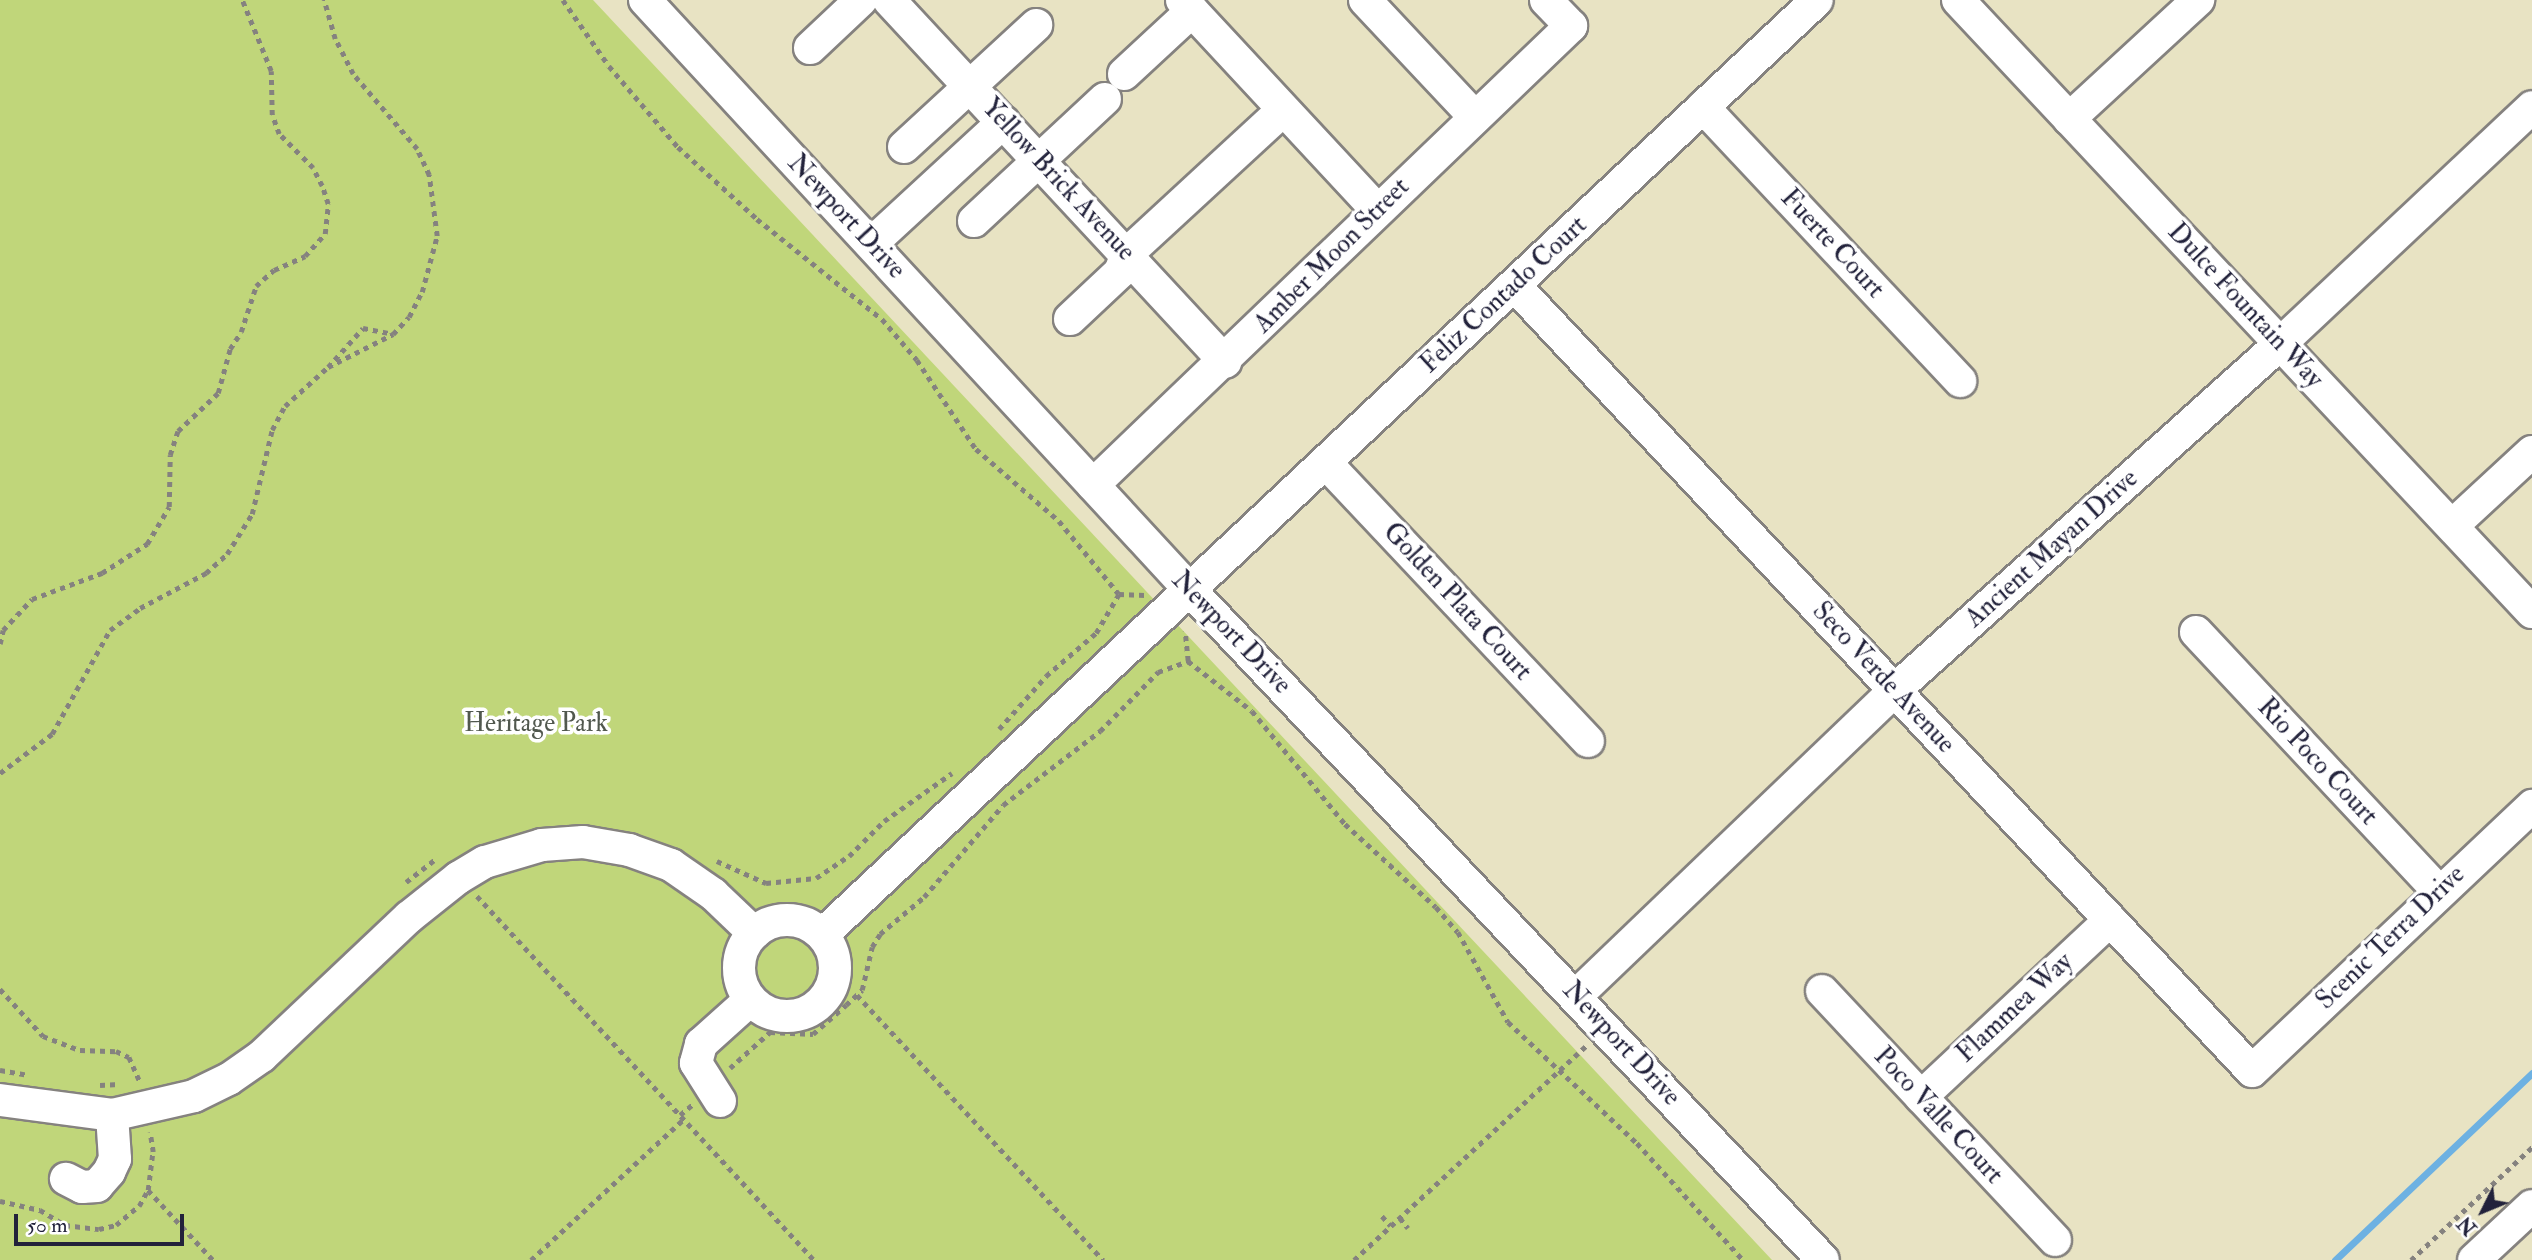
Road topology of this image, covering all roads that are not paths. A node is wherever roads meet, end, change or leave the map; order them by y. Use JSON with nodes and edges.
{"nodes":[{"id":1,"x":862,"y":0,"type":"edge"},
{"id":2,"x":889,"y":0,"type":"edge"},
{"id":3,"x":1366,"y":0,"type":"edge"},
{"id":4,"x":1546,"y":0,"type":"edge"},
{"id":5,"x":1958,"y":0,"type":"edge"},
{"id":6,"x":2198,"y":0,"type":"edge"},
{"id":7,"x":657,"y":4,"type":"edge"},
{"id":8,"x":1187,"y":6,"type":"edge"},
{"id":9,"x":1799,"y":6,"type":"edge"},
{"id":10,"x":1036,"y":25,"type":"dead end"},
{"id":11,"x":810,"y":48,"type":"dead end"},
{"id":12,"x":970,"y":86,"type":"junction"},
{"id":13,"x":1703,"y":107,"type":"junction"},
{"id":14,"x":2532,"y":107,"type":"edge"},
{"id":15,"x":1283,"y":110,"type":"junction"},
{"id":16,"x":1475,"y":117,"type":"junction"},
{"id":17,"x":2070,"y":119,"type":"junction"},
{"id":18,"x":1003,"y":122,"type":"junction"},
{"id":19,"x":904,"y":147,"type":"dead end"},
{"id":20,"x":1039,"y":160,"type":"junction"},
{"id":21,"x":1377,"y":210,"type":"junction"},
{"id":22,"x":974,"y":220,"type":"dead end"},
{"id":23,"x":871,"y":244,"type":"junction"},
{"id":24,"x":1127,"y":254,"type":"junction"},
{"id":25,"x":1514,"y":285,"type":"junction"},
{"id":26,"x":1070,"y":319,"type":"dead end"},
{"id":27,"x":2280,"y":344,"type":"junction"},
{"id":28,"x":1225,"y":362,"type":"junction"},
{"id":29,"x":1960,"y":381,"type":"dead end"},
{"id":30,"x":2532,"y":452,"type":"edge"},
{"id":31,"x":1326,"y":463,"type":"junction"},
{"id":32,"x":1093,"y":485,"type":"junction"},
{"id":33,"x":2452,"y":526,"type":"junction"},
{"id":34,"x":1183,"y":582,"type":"junction"},
{"id":35,"x":2532,"y":612,"type":"edge"},
{"id":36,"x":2196,"y":632,"type":"dead end"},
{"id":37,"x":1895,"y":690,"type":"junction"},
{"id":38,"x":1588,"y":741,"type":"dead end"},
{"id":39,"x":2532,"y":806,"type":"edge"},
{"id":40,"x":2439,"y":891,"type":"junction"},
{"id":41,"x":2110,"y":920,"type":"junction"},
{"id":42,"x":754,"y":933,"type":"junction"},
{"id":43,"x":822,"y":935,"type":"junction"},
{"id":44,"x":1822,"y":991,"type":"dead end"},
{"id":45,"x":1577,"y":995,"type":"junction"},
{"id":46,"x":750,"y":1000,"type":"junction"},
{"id":47,"x":2252,"y":1071,"type":"joint"},
{"id":48,"x":715,"y":1095,"type":"road end"},
{"id":49,"x":1921,"y":1097,"type":"junction"},
{"id":50,"x":0,"y":1100,"type":"edge"},
{"id":51,"x":112,"y":1115,"type":"junction"},
{"id":52,"x":66,"y":1179,"type":"dead end"},
{"id":53,"x":2532,"y":1206,"type":"edge"},
{"id":54,"x":2055,"y":1240,"type":"dead end"},
{"id":55,"x":2478,"y":1259,"type":"edge"},
{"id":56,"x":1823,"y":1260,"type":"edge"}],
"edges":[{"from":1,"to":11,"type":"street"},
{"from":2,"to":12,"type":"street","name":"Yellow Brick Avenue"},
{"from":3,"to":16,"type":"street"},
{"from":4,"to":16,"type":"street","name":"Amber Moon Street"},
{"from":5,"to":17,"type":"street","name":"Dulce Fountain Way"},
{"from":6,"to":17,"type":"street"},
{"from":7,"to":23,"type":"street","name":"Newport Drive"},
{"from":8,"to":15,"type":"street"},
{"from":8,"to":20,"type":"street"},
{"from":9,"to":13,"type":"street","name":"Feliz Contado Court"},
{"from":10,"to":12,"type":"street"},
{"from":12,"to":18,"type":"street","name":"Yellow Brick Avenue"},
{"from":12,"to":19,"type":"street"},
{"from":13,"to":25,"type":"street","name":"Feliz Contado Court"},
{"from":13,"to":29,"type":"street","name":"Fuerte Court"},
{"from":14,"to":27,"type":"street","name":"Ancient Mayan Drive"},
{"from":15,"to":21,"type":"street"},
{"from":15,"to":24,"type":"street"},
{"from":16,"to":21,"type":"street","name":"Amber Moon Street"},
{"from":17,"to":27,"type":"street","name":"Dulce Fountain Way"},
{"from":18,"to":20,"type":"street","name":"Yellow Brick Avenue"},
{"from":18,"to":23,"type":"street"},
{"from":20,"to":22,"type":"street"},
{"from":20,"to":24,"type":"street","name":"Yellow Brick Avenue"},
{"from":21,"to":28,"type":"street","name":"Amber Moon Street"},
{"from":23,"to":32,"type":"street","name":"Newport Drive"},
{"from":24,"to":26,"type":"street"},
{"from":24,"to":28,"type":"street","name":"Yellow Brick Avenue"},
{"from":25,"to":31,"type":"street","name":"Feliz Contado Court"},
{"from":25,"to":37,"type":"street","name":"Seco Verde Avenue"},
{"from":27,"to":33,"type":"street","name":"Dulce Fountain Way"},
{"from":27,"to":37,"type":"street","name":"Ancient Mayan Drive"},
{"from":28,"to":32,"type":"street","name":"Amber Moon Street"},
{"from":30,"to":33,"type":"street"},
{"from":31,"to":34,"type":"street","name":"Feliz Contado Court"},
{"from":31,"to":38,"type":"street","name":"Golden Plata Court"},
{"from":32,"to":34,"type":"street","name":"Newport Drive"},
{"from":33,"to":35,"type":"street","name":"Dulce Fountain Way"},
{"from":34,"to":43,"type":"street","name":"Feliz Contado Court"},
{"from":34,"to":45,"type":"street","name":"Newport Drive"},
{"from":36,"to":40,"type":"street","name":"Rio Poco Court"},
{"from":37,"to":41,"type":"street","name":"Seco Verde Avenue"},
{"from":37,"to":45,"type":"street","name":"Ancient Mayan Drive"},
{"from":39,"to":40,"type":"street","name":"Scenic Terra Drive"},
{"from":40,"to":47,"type":"street","name":"Scenic Terra Drive"},
{"from":41,"to":47,"type":"street","name":"Seco Verde Avenue"},
{"from":41,"to":49,"type":"street","name":"Flammea Way"},
{"from":42,"to":43,"type":"street"},
{"from":42,"to":46,"type":"street"},
{"from":42,"to":51,"type":"street"},
{"from":43,"to":46,"type":"street"},
{"from":44,"to":49,"type":"street","name":"Poco Valle Court"},
{"from":45,"to":56,"type":"street","name":"Newport Drive"},
{"from":46,"to":48,"type":"street"},
{"from":49,"to":54,"type":"street","name":"Poco Valle Court"},
{"from":50,"to":51,"type":"street"},
{"from":51,"to":52,"type":"street"},
{"from":53,"to":55,"type":"street"}]}
